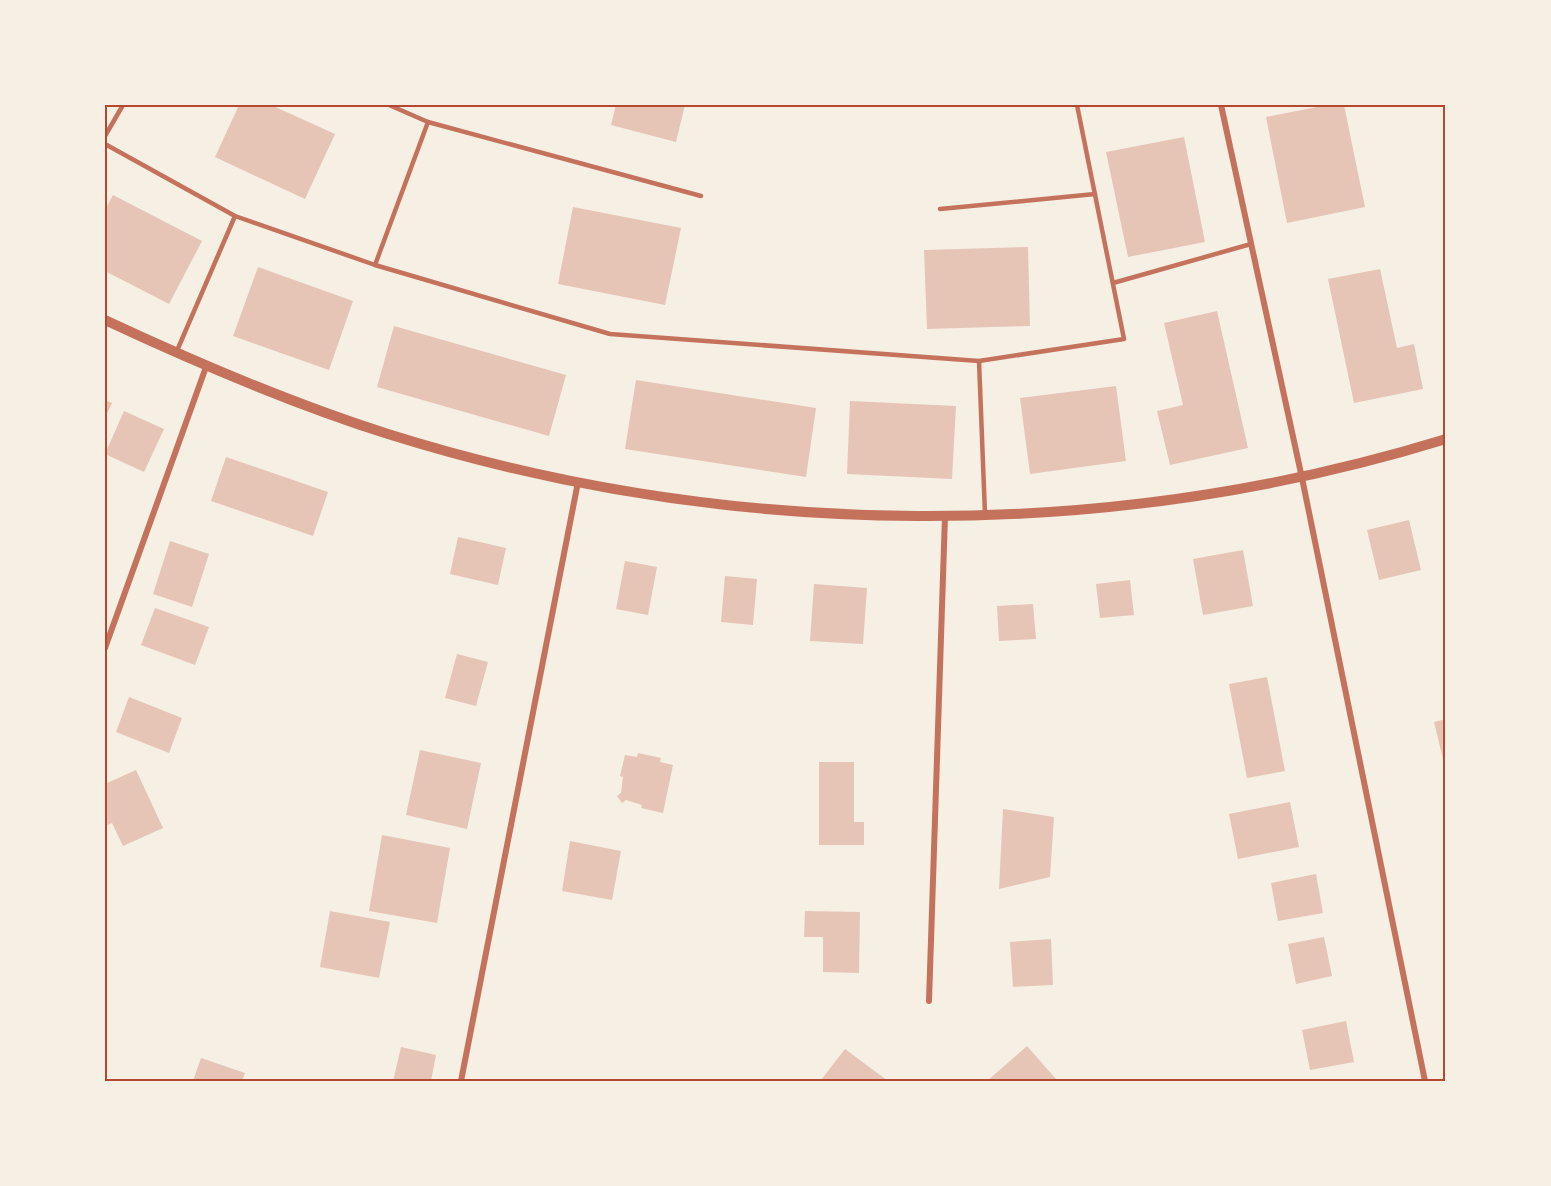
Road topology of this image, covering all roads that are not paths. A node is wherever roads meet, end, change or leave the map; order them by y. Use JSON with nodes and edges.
{"nodes":[{"id":1,"x":123,"y":105,"type":"edge"},
{"id":2,"x":389,"y":105,"type":"edge"},
{"id":3,"x":1077,"y":105,"type":"edge"},
{"id":4,"x":1221,"y":105,"type":"edge"},
{"id":5,"x":428,"y":122,"type":"junction"},
{"id":6,"x":105,"y":136,"type":"edge"},
{"id":7,"x":105,"y":144,"type":"edge"},
{"id":8,"x":1095,"y":194,"type":"junction"},
{"id":9,"x":700,"y":196,"type":"dead end"},
{"id":10,"x":939,"y":209,"type":"dead end"},
{"id":11,"x":235,"y":216,"type":"junction"},
{"id":12,"x":1251,"y":244,"type":"junction"},
{"id":13,"x":375,"y":266,"type":"junction"},
{"id":14,"x":1113,"y":282,"type":"junction"},
{"id":15,"x":105,"y":320,"type":"edge"},
{"id":16,"x":176,"y":353,"type":"junction"},
{"id":17,"x":979,"y":361,"type":"junction"},
{"id":18,"x":206,"y":367,"type":"junction"},
{"id":19,"x":1446,"y":439,"type":"edge"},
{"id":20,"x":1302,"y":478,"type":"junction"},
{"id":21,"x":578,"y":482,"type":"junction"},
{"id":22,"x":985,"y":515,"type":"junction"},
{"id":23,"x":945,"y":516,"type":"junction"},
{"id":24,"x":105,"y":648,"type":"edge"},
{"id":25,"x":929,"y":1001,"type":"dead end"},
{"id":26,"x":461,"y":1081,"type":"edge"},
{"id":27,"x":1425,"y":1081,"type":"edge"}],
"edges":[{"from":1,"to":6,"type":"lane"},
{"from":2,"to":5,"type":"lane"},
{"from":3,"to":8,"type":"lane"},
{"from":4,"to":12,"type":"street"},
{"from":5,"to":9,"type":"lane"},
{"from":5,"to":13,"type":"lane"},
{"from":7,"to":11,"type":"lane"},
{"from":8,"to":10,"type":"lane"},
{"from":8,"to":14,"type":"lane"},
{"from":11,"to":13,"type":"lane"},
{"from":11,"to":16,"type":"lane"},
{"from":12,"to":14,"type":"lane"},
{"from":12,"to":20,"type":"street"},
{"from":13,"to":17,"type":"lane"},
{"from":14,"to":17,"type":"lane"},
{"from":15,"to":16,"type":"street"},
{"from":16,"to":18,"type":"street"},
{"from":17,"to":22,"type":"lane"},
{"from":18,"to":21,"type":"street"},
{"from":18,"to":24,"type":"street"},
{"from":19,"to":20,"type":"street"},
{"from":20,"to":22,"type":"street"},
{"from":20,"to":27,"type":"street"},
{"from":21,"to":23,"type":"street"},
{"from":21,"to":26,"type":"street"},
{"from":22,"to":23,"type":"street"},
{"from":23,"to":25,"type":"street"}]}
